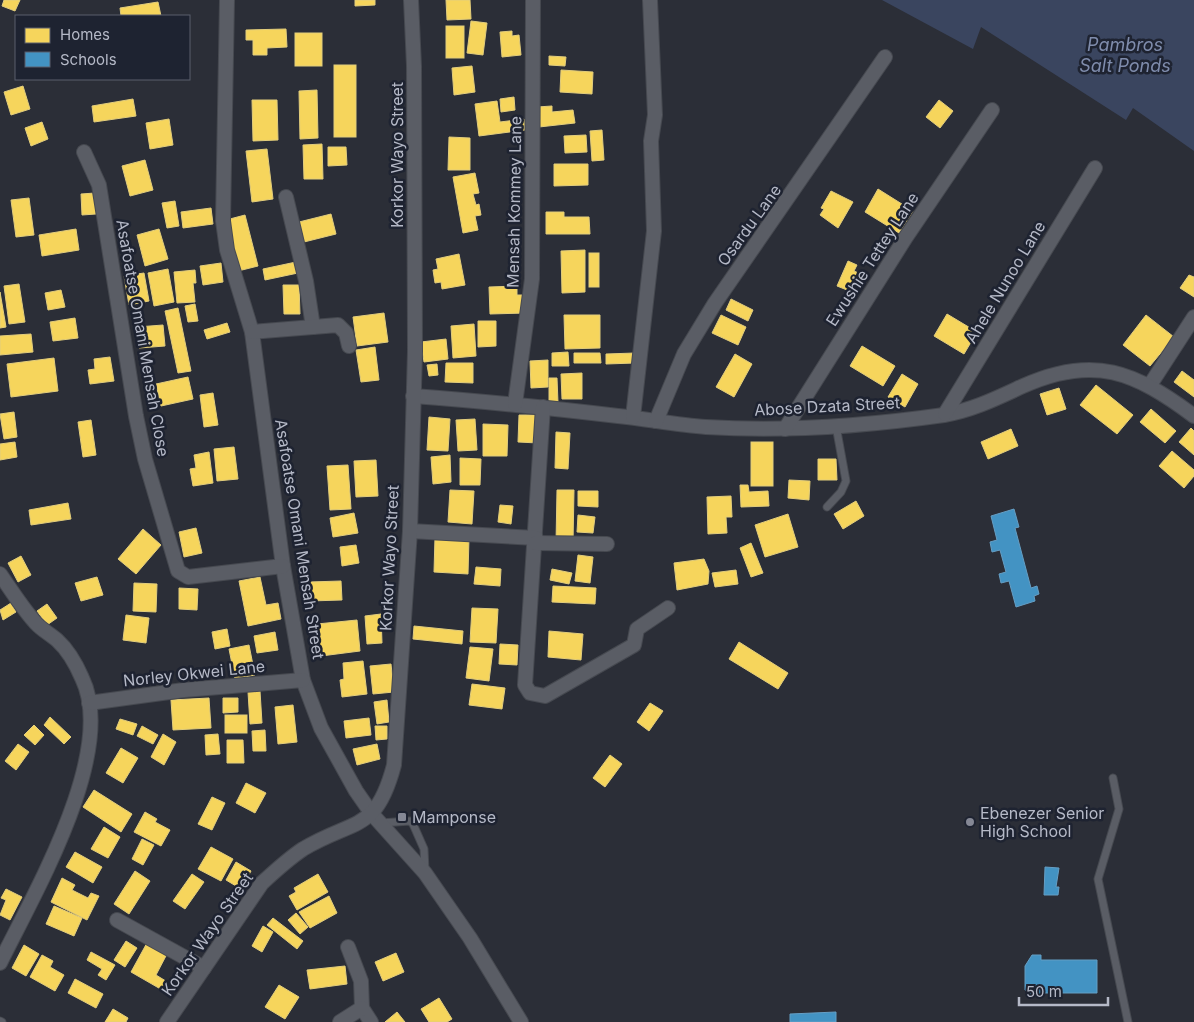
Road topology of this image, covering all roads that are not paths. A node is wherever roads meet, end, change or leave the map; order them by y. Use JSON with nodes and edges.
{"nodes":[{"id":1,"x":227,"y":0,"type":"edge"},
{"id":2,"x":410,"y":0,"type":"edge"},
{"id":3,"x":533,"y":0,"type":"edge"},
{"id":4,"x":650,"y":0,"type":"edge"},
{"id":5,"x":885,"y":57,"type":"dead end"},
{"id":6,"x":992,"y":110,"type":"dead end"},
{"id":7,"x":84,"y":152,"type":"dead end"},
{"id":8,"x":1095,"y":168,"type":"dead end"},
{"id":9,"x":286,"y":197,"type":"dead end"},
{"id":10,"x":1194,"y":318,"type":"edge"},
{"id":11,"x":313,"y":327,"type":"junction"},
{"id":12,"x":252,"y":332,"type":"junction"},
{"id":13,"x":350,"y":346,"type":"dead end"},
{"id":14,"x":1150,"y":385,"type":"junction"},
{"id":15,"x":413,"y":396,"type":"junction"},
{"id":16,"x":515,"y":404,"type":"junction"},
{"id":17,"x":543,"y":407,"type":"junction"},
{"id":18,"x":945,"y":414,"type":"junction"},
{"id":19,"x":1194,"y":416,"type":"edge"},
{"id":20,"x":633,"y":418,"type":"junction"},
{"id":21,"x":656,"y":421,"type":"junction"},
{"id":22,"x":836,"y":426,"type":"junction"},
{"id":23,"x":785,"y":429,"type":"junction"},
{"id":24,"x":827,"y":507,"type":"dead end"},
{"id":25,"x":410,"y":531,"type":"junction"},
{"id":26,"x":536,"y":540,"type":"junction"},
{"id":27,"x":607,"y":544,"type":"dead end"},
{"id":28,"x":283,"y":566,"type":"junction"},
{"id":29,"x":0,"y":574,"type":"edge"},
{"id":30,"x":668,"y":608,"type":"dead end"},
{"id":31,"x":303,"y":680,"type":"junction"},
{"id":32,"x":89,"y":703,"type":"junction"},
{"id":33,"x":1113,"y":778,"type":"dead end"},
{"id":34,"x":377,"y":818,"type":"junction"},
{"id":35,"x":425,"y":873,"type":"junction"},
{"id":36,"x":117,"y":920,"type":"dead end"},
{"id":37,"x":348,"y":947,"type":"dead end"},
{"id":38,"x":0,"y":963,"type":"edge"},
{"id":39,"x":204,"y":968,"type":"junction"},
{"id":40,"x":362,"y":1008,"type":"junction"},
{"id":41,"x":167,"y":1022,"type":"edge"},
{"id":42,"x":340,"y":1022,"type":"edge"},
{"id":43,"x":371,"y":1022,"type":"edge"},
{"id":44,"x":522,"y":1022,"type":"edge"},
{"id":45,"x":1128,"y":1022,"type":"edge"}],
"edges":[{"from":1,"to":12,"type":"street","name":"Asafoatse Omani Mensah Street"},
{"from":2,"to":15,"type":"street","name":"Korkor Wayo Street"},
{"from":3,"to":16,"type":"street","name":"Mensah Kommey Lane"},
{"from":4,"to":20,"type":"street"},
{"from":5,"to":21,"type":"street","name":"Osardu Lane"},
{"from":6,"to":23,"type":"street","name":"Ewushie Tettey Lane"},
{"from":7,"to":28,"type":"street","name":"Asafoatse Omani Mensah Close"},
{"from":8,"to":18,"type":"street","name":"Ahele Nunoo Lane"},
{"from":9,"to":11,"type":"street"},
{"from":10,"to":14,"type":"street"},
{"from":11,"to":12,"type":"street"},
{"from":11,"to":13,"type":"street"},
{"from":12,"to":28,"type":"street","name":"Asafoatse Omani Mensah Street"},
{"from":14,"to":18,"type":"street","name":"Abose Dzata Street"},
{"from":14,"to":19,"type":"street","name":"Abose Dzata Street"},
{"from":15,"to":16,"type":"street","name":"Abose Dzata Street"},
{"from":15,"to":25,"type":"street","name":"Korkor Wayo Street"},
{"from":16,"to":17,"type":"street","name":"Abose Dzata Street"},
{"from":17,"to":20,"type":"street","name":"Abose Dzata Street"},
{"from":17,"to":26,"type":"street"},
{"from":18,"to":22,"type":"street","name":"Abose Dzata Street"},
{"from":20,"to":21,"type":"street","name":"Abose Dzata Street"},
{"from":21,"to":23,"type":"street","name":"Abose Dzata Street"},
{"from":22,"to":23,"type":"street","name":"Abose Dzata Street"},
{"from":22,"to":24,"type":"lane"},
{"from":25,"to":26,"type":"street"},
{"from":25,"to":34,"type":"street","name":"Korkor Wayo Street"},
{"from":26,"to":27,"type":"street"},
{"from":26,"to":30,"type":"street"},
{"from":28,"to":31,"type":"street","name":"Asafoatse Omani Mensah Street"},
{"from":29,"to":32,"type":"street"},
{"from":31,"to":32,"type":"street","name":"Norley Okwei Lane"},
{"from":31,"to":34,"type":"street","name":"Asafoatse Omani Mensah Street"},
{"from":32,"to":38,"type":"street"},
{"from":33,"to":45,"type":"lane"},
{"from":34,"to":35,"type":"street","name":"Asafoatse Omani Mensah Street"},
{"from":34,"to":35,"type":"lane"},
{"from":34,"to":39,"type":"street","name":"Korkor Wayo Street"},
{"from":35,"to":44,"type":"street","name":"Asafoatse Omani Mensah Street"},
{"from":36,"to":39,"type":"street"},
{"from":37,"to":40,"type":"street"},
{"from":39,"to":41,"type":"street","name":"Korkor Wayo Street"},
{"from":40,"to":42,"type":"street"},
{"from":40,"to":43,"type":"street"}]}
